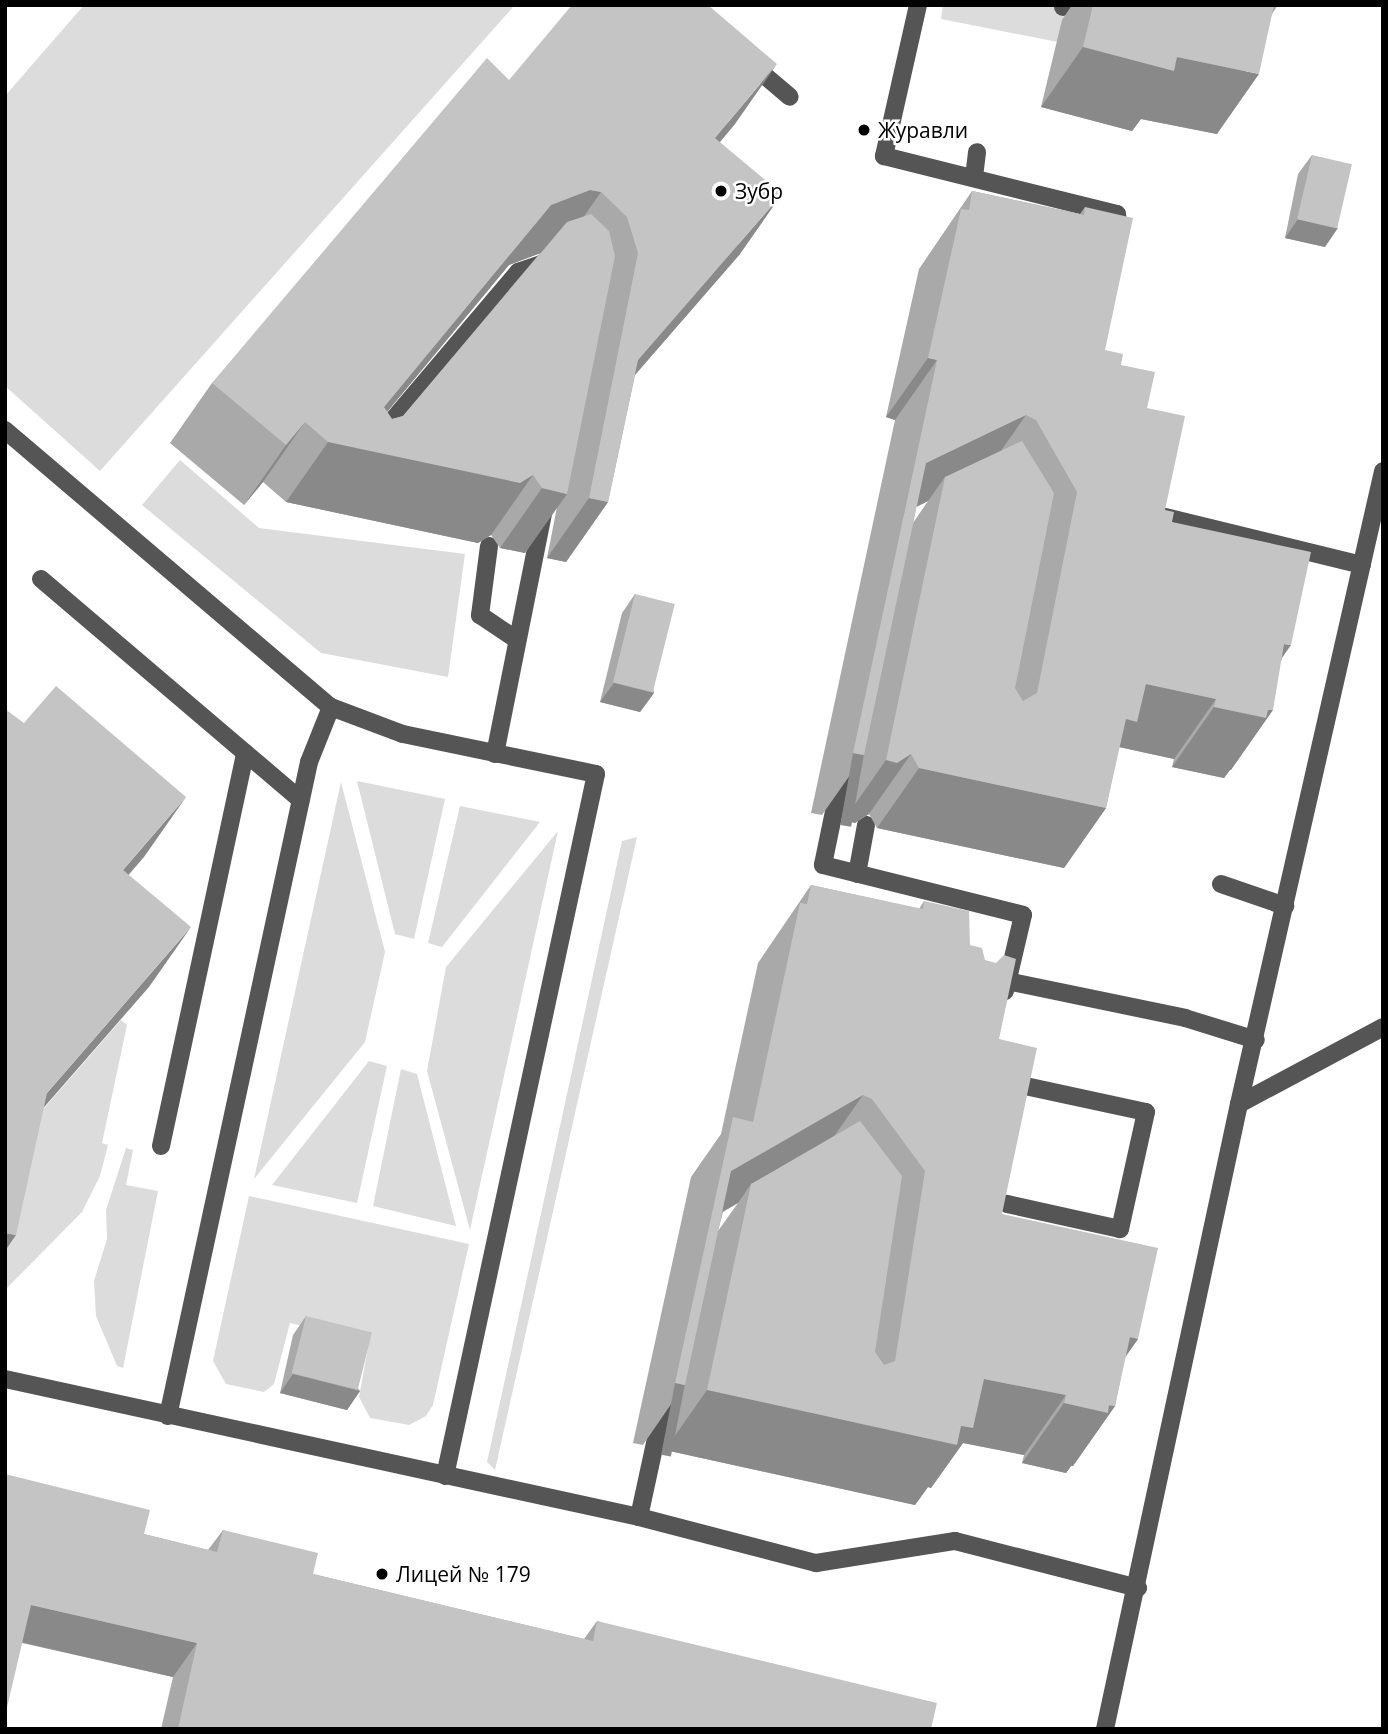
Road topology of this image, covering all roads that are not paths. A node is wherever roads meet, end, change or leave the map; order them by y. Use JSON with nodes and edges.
{"nodes":[{"id":1,"x":918,"y":5,"type":"edge"},
{"id":2,"x":731,"y":47,"type":"edge"},
{"id":3,"x":790,"y":97,"type":"dead end"},
{"id":4,"x":977,"y":152,"type":"dead end"},
{"id":5,"x":974,"y":177,"type":"junction"},
{"id":6,"x":1116,"y":255,"type":"edge"},
{"id":7,"x":560,"y":269,"type":"edge"},
{"id":8,"x":5,"y":430,"type":"edge"},
{"id":9,"x":370,"y":446,"type":"edge"},
{"id":10,"x":1383,"y":471,"type":"edge"},
{"id":11,"x":1158,"y":491,"type":"edge"},
{"id":12,"x":548,"y":492,"type":"edge"},
{"id":13,"x":489,"y":546,"type":"edge"},
{"id":14,"x":1362,"y":565,"type":"junction"},
{"id":15,"x":41,"y":579,"type":"dead end"},
{"id":16,"x":517,"y":640,"type":"junction"},
{"id":17,"x":331,"y":707,"type":"junction"},
{"id":18,"x":848,"y":744,"type":"dead end"},
{"id":19,"x":245,"y":753,"type":"junction"},
{"id":20,"x":495,"y":754,"type":"junction"},
{"id":21,"x":301,"y":800,"type":"junction"},
{"id":22,"x":866,"y":825,"type":"edge"},
{"id":23,"x":857,"y":874,"type":"junction"},
{"id":24,"x":1221,"y":884,"type":"dead end"},
{"id":25,"x":1285,"y":906,"type":"junction"},
{"id":26,"x":984,"y":975,"type":"edge"},
{"id":27,"x":1007,"y":981,"type":"junction"},
{"id":28,"x":1002,"y":1005,"type":"edge"},
{"id":29,"x":1383,"y":1027,"type":"edge"},
{"id":30,"x":1256,"y":1040,"type":"junction"},
{"id":31,"x":987,"y":1077,"type":"edge"},
{"id":32,"x":1239,"y":1104,"type":"junction"},
{"id":33,"x":161,"y":1146,"type":"dead end"},
{"id":34,"x":1007,"y":1204,"type":"edge"},
{"id":35,"x":5,"y":1379,"type":"edge"},
{"id":36,"x":668,"y":1384,"type":"dead end"},
{"id":37,"x":168,"y":1416,"type":"junction"},
{"id":38,"x":445,"y":1476,"type":"junction"},
{"id":39,"x":639,"y":1517,"type":"junction"},
{"id":40,"x":1138,"y":1588,"type":"junction"},
{"id":41,"x":1105,"y":1729,"type":"edge"}],
"edges":[{"from":1,"to":5,"type":"street"},
{"from":2,"to":3,"type":"street"},
{"from":4,"to":5,"type":"street"},
{"from":5,"to":6,"type":"street"},
{"from":7,"to":9,"type":"street"},
{"from":8,"to":17,"type":"street"},
{"from":10,"to":14,"type":"street"},
{"from":11,"to":14,"type":"street"},
{"from":12,"to":16,"type":"street"},
{"from":13,"to":16,"type":"street"},
{"from":14,"to":25,"type":"street"},
{"from":15,"to":19,"type":"street"},
{"from":16,"to":20,"type":"street"},
{"from":17,"to":20,"type":"street"},
{"from":17,"to":21,"type":"street"},
{"from":18,"to":23,"type":"street"},
{"from":19,"to":21,"type":"street"},
{"from":19,"to":33,"type":"street"},
{"from":20,"to":38,"type":"street"},
{"from":21,"to":37,"type":"street"},
{"from":22,"to":23,"type":"street"},
{"from":23,"to":27,"type":"street"},
{"from":24,"to":25,"type":"street"},
{"from":25,"to":30,"type":"street"},
{"from":26,"to":27,"type":"street"},
{"from":27,"to":28,"type":"street"},
{"from":27,"to":30,"type":"street"},
{"from":29,"to":32,"type":"street"},
{"from":30,"to":32,"type":"street"},
{"from":31,"to":34,"type":"street"},
{"from":32,"to":40,"type":"street"},
{"from":35,"to":37,"type":"street"},
{"from":36,"to":39,"type":"street"},
{"from":37,"to":38,"type":"street"},
{"from":38,"to":39,"type":"street"},
{"from":39,"to":40,"type":"street"},
{"from":40,"to":41,"type":"street"}]}
